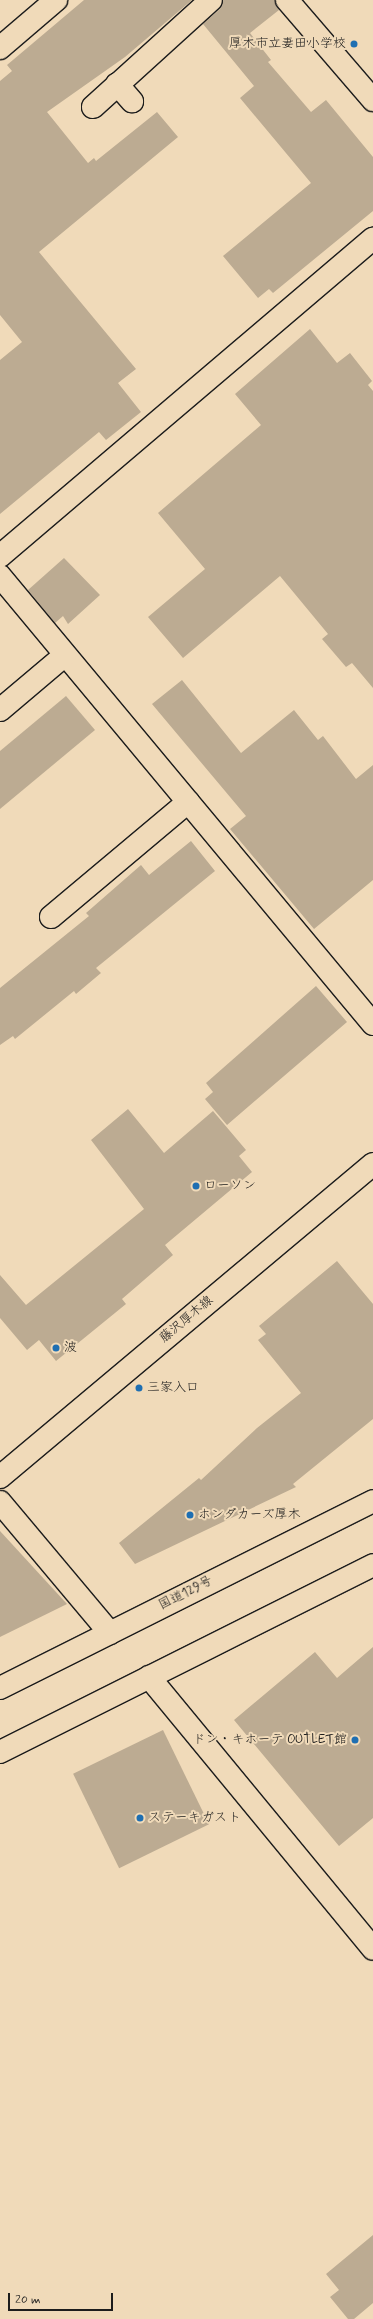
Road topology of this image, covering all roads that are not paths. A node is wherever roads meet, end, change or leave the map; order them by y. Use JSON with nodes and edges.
{"nodes":[{"id":1,"x":56,"y":0,"type":"edge"},
{"id":2,"x":211,"y":0,"type":"edge"},
{"id":3,"x":287,"y":0,"type":"edge"},
{"id":4,"x":0,"y":48,"type":"edge"},
{"id":5,"x":117,"y":84,"type":"junction"},
{"id":6,"x":373,"y":100,"type":"edge"},
{"id":7,"x":132,"y":101,"type":"dead end"},
{"id":8,"x":93,"y":106,"type":"dead end"},
{"id":9,"x":373,"y":239,"type":"edge"},
{"id":10,"x":0,"y":556,"type":"edge"},
{"id":11,"x":0,"y":576,"type":"edge"},
{"id":12,"x":65,"y":655,"type":"junction"},
{"id":13,"x":0,"y":710,"type":"edge"},
{"id":14,"x":188,"y":802,"type":"junction"},
{"id":15,"x":51,"y":917,"type":"dead end"},
{"id":16,"x":373,"y":1024,"type":"edge"},
{"id":17,"x":373,"y":1164,"type":"edge"},
{"id":18,"x":0,"y":1477,"type":"edge"},
{"id":19,"x":373,"y":1501,"type":"edge"},
{"id":20,"x":0,"y":1502,"type":"edge"},
{"id":21,"x":373,"y":1565,"type":"edge"},
{"id":22,"x":110,"y":1633,"type":"junction"},
{"id":23,"x":149,"y":1678,"type":"junction"},
{"id":24,"x":0,"y":1688,"type":"edge"},
{"id":25,"x":0,"y":1752,"type":"edge"},
{"id":26,"x":373,"y":1950,"type":"edge"}],
"edges":[{"from":1,"to":4,"type":"main road"},
{"from":2,"to":5,"type":"main road"},
{"from":3,"to":6,"type":"main road"},
{"from":5,"to":7,"type":"main road"},
{"from":5,"to":8,"type":"main road"},
{"from":9,"to":10,"type":"main road"},
{"from":11,"to":12,"type":"main road"},
{"from":12,"to":13,"type":"main road"},
{"from":12,"to":14,"type":"main road"},
{"from":14,"to":15,"type":"main road"},
{"from":14,"to":16,"type":"main road"},
{"from":17,"to":18,"type":"main road","name":"藤沢厚木線"},
{"from":19,"to":22,"type":"main road","name":"国道129号"},
{"from":20,"to":22,"type":"main road"},
{"from":21,"to":23,"type":"main road"},
{"from":22,"to":24,"type":"main road","name":"国道129号"},
{"from":23,"to":25,"type":"main road"},
{"from":23,"to":26,"type":"main road"}]}
